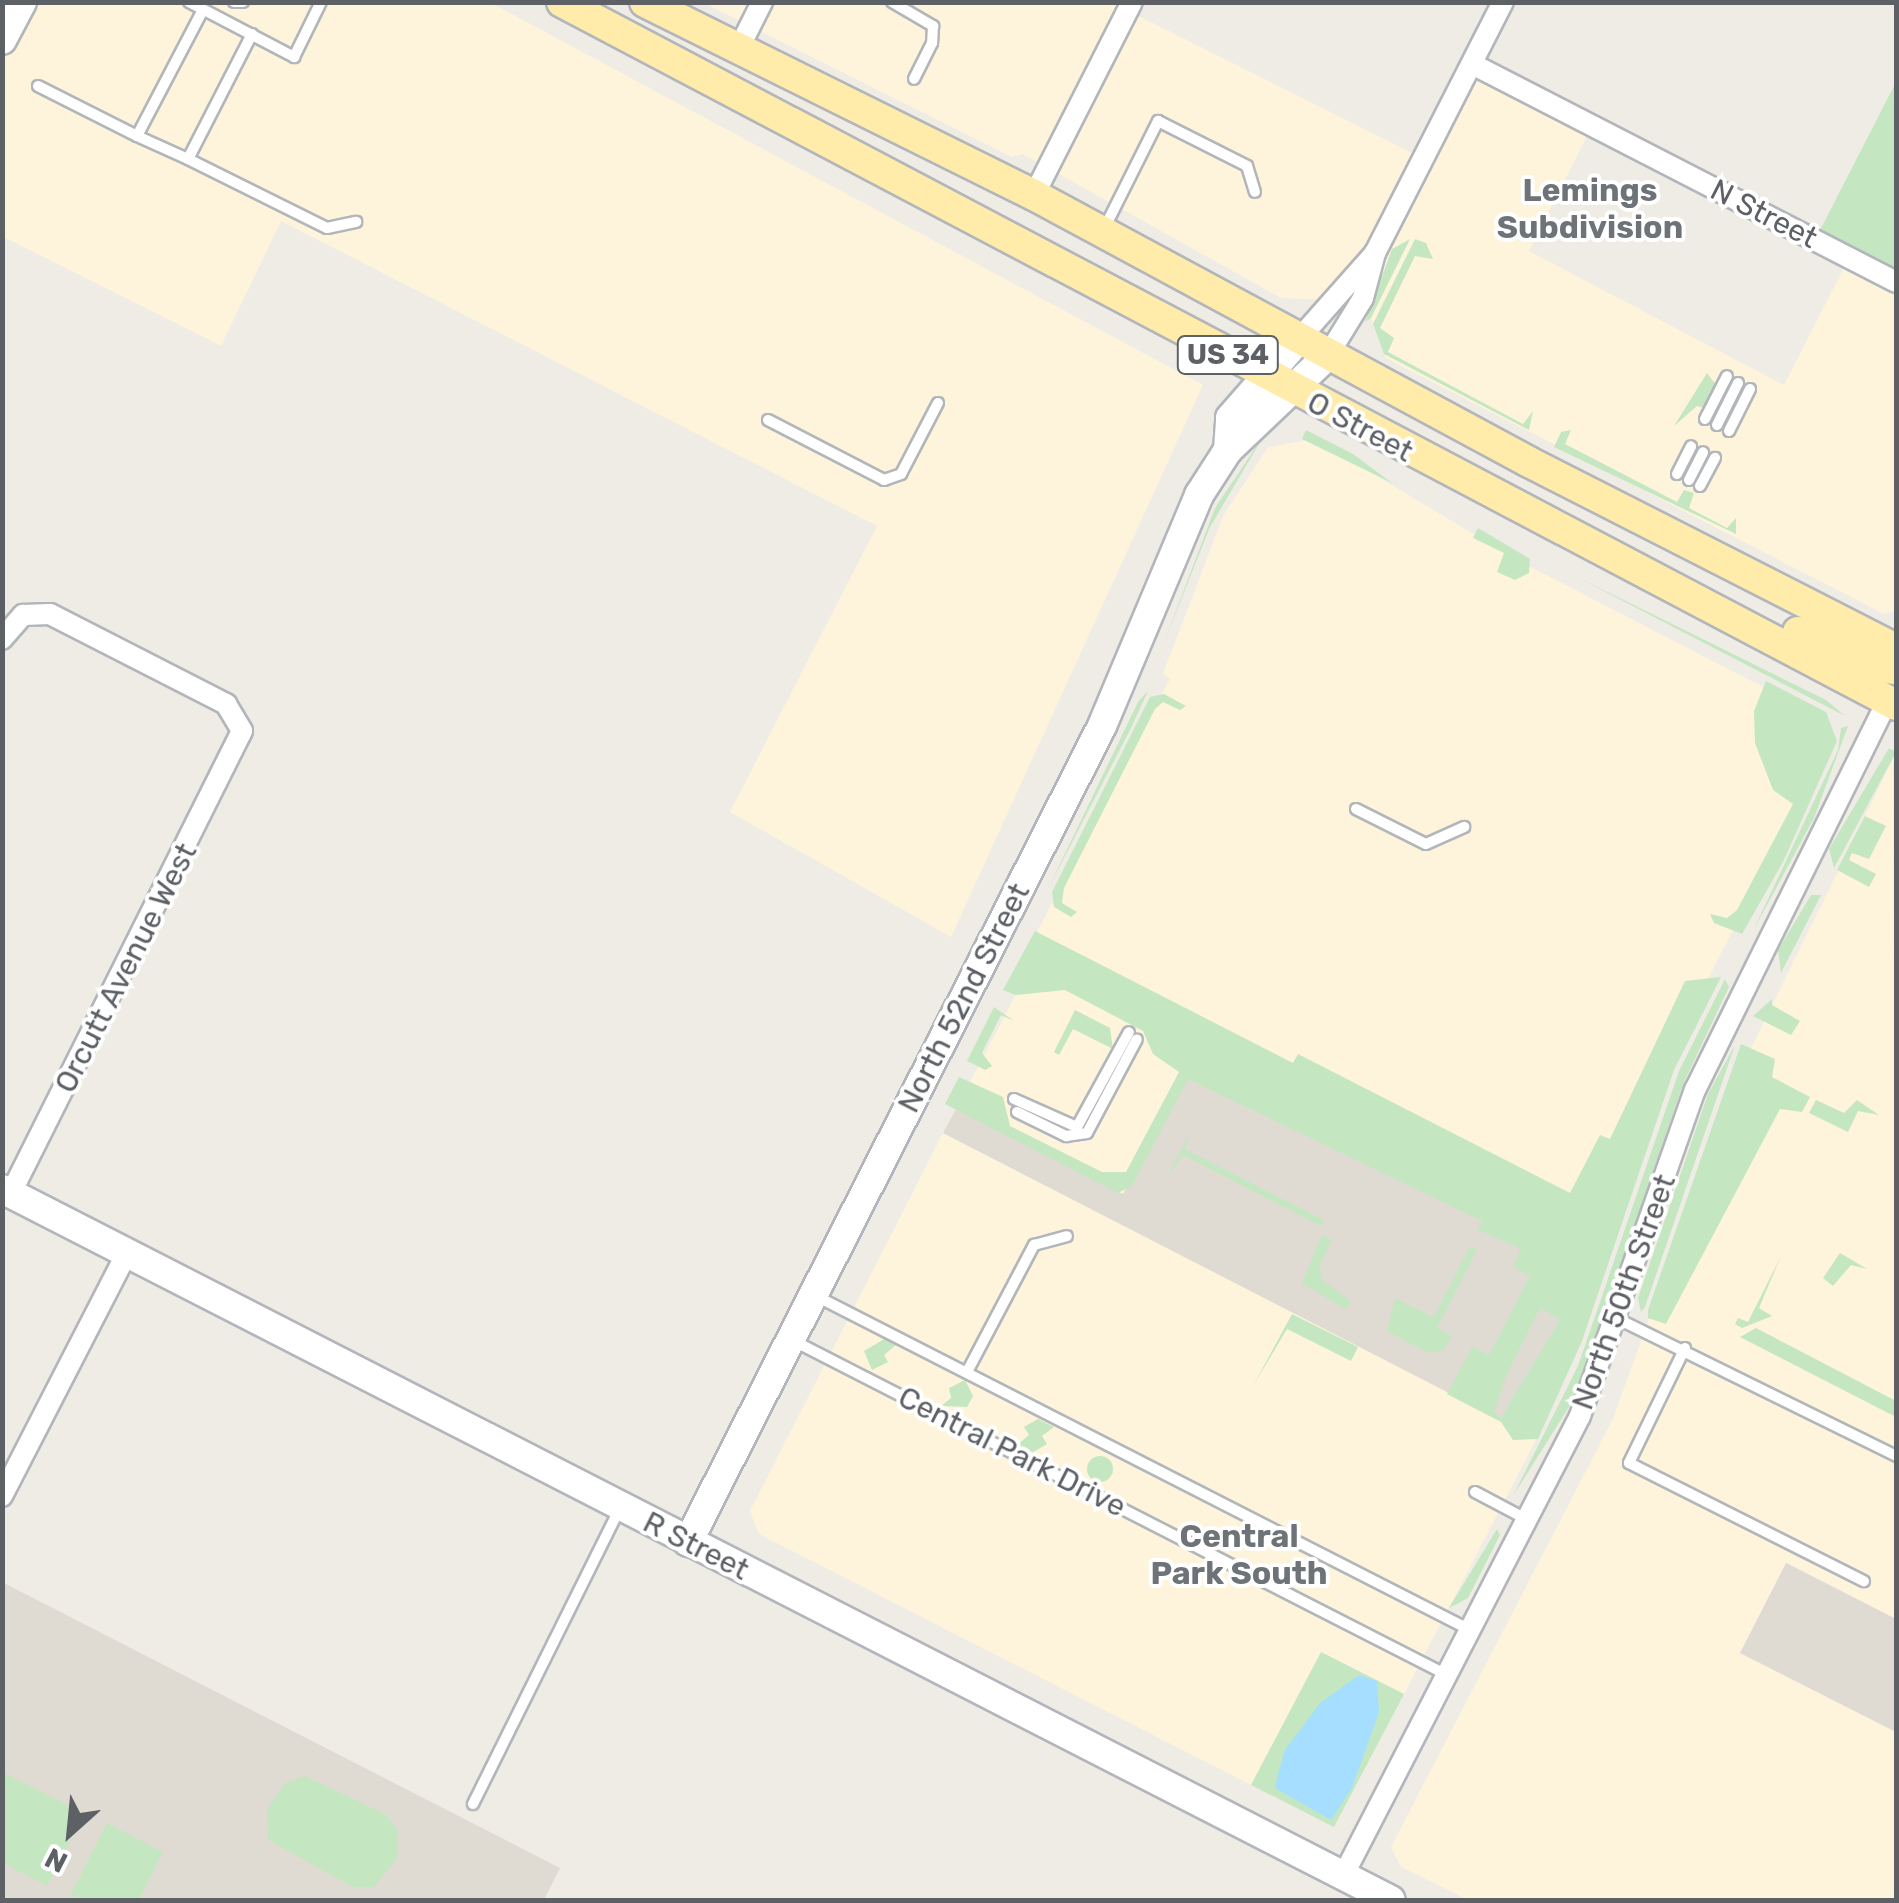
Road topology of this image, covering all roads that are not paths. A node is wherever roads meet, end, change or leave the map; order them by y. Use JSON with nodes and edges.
{"nodes":[{"id":1,"x":22,"y":2,"type":"edge"},
{"id":2,"x":189,"y":2,"type":"edge"},
{"id":3,"x":234,"y":2,"type":"edge"},
{"id":4,"x":243,"y":2,"type":"edge"},
{"id":5,"x":321,"y":2,"type":"edge"},
{"id":6,"x":562,"y":2,"type":"edge"},
{"id":7,"x":645,"y":2,"type":"edge"},
{"id":8,"x":762,"y":2,"type":"edge"},
{"id":9,"x":892,"y":2,"type":"edge"},
{"id":10,"x":1132,"y":2,"type":"edge"},
{"id":11,"x":1503,"y":2,"type":"edge"},
{"id":12,"x":203,"y":10,"type":"junction"},
{"id":13,"x":252,"y":34,"type":"junction"},
{"id":14,"x":2,"y":40,"type":"edge"},
{"id":15,"x":738,"y":50,"type":"junction"},
{"id":16,"x":1472,"y":64,"type":"junction"},
{"id":17,"x":914,"y":79,"type":"dead end"},
{"id":18,"x":38,"y":86,"type":"dead end"},
{"id":19,"x":137,"y":136,"type":"junction"},
{"id":20,"x":188,"y":159,"type":"junction"},
{"id":21,"x":1255,"y":192,"type":"dead end"},
{"id":22,"x":1034,"y":196,"type":"junction"},
{"id":23,"x":356,"y":222,"type":"dead end"},
{"id":24,"x":1102,"y":232,"type":"junction"},
{"id":25,"x":1376,"y":253,"type":"junction"},
{"id":26,"x":1896,"y":282,"type":"edge"},
{"id":27,"x":1299,"y":338,"type":"junction"},
{"id":28,"x":1328,"y":354,"type":"junction"},
{"id":29,"x":1727,"y":376,"type":"dead end"},
{"id":30,"x":1738,"y":382,"type":"dead end"},
{"id":31,"x":1279,"y":383,"type":"junction"},
{"id":32,"x":1750,"y":388,"type":"dead end"},
{"id":33,"x":938,"y":403,"type":"dead end"},
{"id":34,"x":1705,"y":419,"type":"dead end"},
{"id":35,"x":768,"y":420,"type":"dead end"},
{"id":36,"x":1717,"y":425,"type":"dead end"},
{"id":37,"x":1729,"y":431,"type":"dead end"},
{"id":38,"x":1691,"y":446,"type":"dead end"},
{"id":39,"x":1703,"y":452,"type":"dead end"},
{"id":40,"x":1715,"y":458,"type":"dead end"},
{"id":41,"x":1677,"y":474,"type":"dead end"},
{"id":42,"x":1689,"y":480,"type":"dead end"},
{"id":43,"x":1700,"y":486,"type":"dead end"},
{"id":44,"x":1650,"y":578,"type":"junction"},
{"id":45,"x":6,"y":632,"type":"edge"},
{"id":46,"x":1894,"y":650,"type":"edge"},
{"id":47,"x":1894,"y":700,"type":"edge"},
{"id":48,"x":1356,"y":810,"type":"dead end"},
{"id":49,"x":1464,"y":827,"type":"dead end"},
{"id":50,"x":1014,"y":1099,"type":"dead end"},
{"id":51,"x":1017,"y":1112,"type":"dead end"},
{"id":52,"x":7,"y":1191,"type":"edge"},
{"id":53,"x":1067,"y":1236,"type":"dead end"},
{"id":54,"x":127,"y":1253,"type":"junction"},
{"id":55,"x":814,"y":1294,"type":"junction"},
{"id":56,"x":1618,"y":1319,"type":"junction"},
{"id":57,"x":791,"y":1339,"type":"junction"},
{"id":58,"x":1685,"y":1348,"type":"junction"},
{"id":59,"x":968,"y":1372,"type":"junction"},
{"id":60,"x":1896,"y":1456,"type":"edge"},
{"id":61,"x":1474,"y":1492,"type":"dead end"},
{"id":62,"x":2,"y":1496,"type":"edge"},
{"id":63,"x":620,"y":1507,"type":"junction"},
{"id":64,"x":1527,"y":1520,"type":"junction"},
{"id":65,"x":688,"y":1542,"type":"junction"},
{"id":66,"x":1864,"y":1581,"type":"dead end"},
{"id":67,"x":1470,"y":1630,"type":"junction"},
{"id":68,"x":1447,"y":1675,"type":"junction"},
{"id":69,"x":473,"y":1804,"type":"dead end"},
{"id":70,"x":1343,"y":1876,"type":"junction"},
{"id":71,"x":1391,"y":1900,"type":"edge"}],
"edges":[{"from":1,"to":14,"type":"main road"},
{"from":2,"to":12,"type":"lane"},
{"from":3,"to":4,"type":"lane"},
{"from":5,"to":13,"type":"lane"},
{"from":6,"to":31,"type":"main road","name":"O Street","number":"US 34"},
{"from":7,"to":15,"type":"main road","name":"O Street","number":"US 34"},
{"from":8,"to":15,"type":"street"},
{"from":9,"to":17,"type":"lane"},
{"from":10,"to":22,"type":"street"},
{"from":11,"to":16,"type":"street"},
{"from":12,"to":13,"type":"lane"},
{"from":12,"to":19,"type":"lane"},
{"from":13,"to":20,"type":"lane"},
{"from":15,"to":22,"type":"main road","name":"O Street","number":"US 34"},
{"from":16,"to":25,"type":"street"},
{"from":16,"to":26,"type":"street","name":"N Street"},
{"from":18,"to":19,"type":"lane"},
{"from":19,"to":20,"type":"lane"},
{"from":20,"to":23,"type":"lane"},
{"from":21,"to":24,"type":"lane"},
{"from":22,"to":24,"type":"main road","name":"O Street","number":"US 34"},
{"from":24,"to":27,"type":"main road","name":"O Street","number":"US 34"},
{"from":25,"to":27,"type":"street"},
{"from":25,"to":28,"type":"street"},
{"from":27,"to":28,"type":"main road","name":"O Street","number":"US 34"},
{"from":27,"to":31,"type":"main road","name":"North 52nd Street"},
{"from":28,"to":31,"type":"main road","name":"North 52nd Street"},
{"from":28,"to":46,"type":"main road","name":"O Street","number":"US 34"},
{"from":29,"to":34,"type":"lane"},
{"from":30,"to":36,"type":"lane"},
{"from":31,"to":44,"type":"main road","name":"O Street","number":"US 34"},
{"from":31,"to":55,"type":"main road","name":"North 52nd Street"},
{"from":32,"to":37,"type":"lane"},
{"from":33,"to":35,"type":"lane"},
{"from":38,"to":41,"type":"lane"},
{"from":39,"to":42,"type":"lane"},
{"from":40,"to":43,"type":"lane"},
{"from":44,"to":46,"type":"main road"},
{"from":44,"to":47,"type":"main road","name":"O Street","number":"US 34"},
{"from":45,"to":52,"type":"street","name":"Orcutt Avenue West"},
{"from":47,"to":56,"type":"street","name":"North 50th Street"},
{"from":48,"to":49,"type":"lane"},
{"from":50,"to":51,"type":"lane"},
{"from":52,"to":54,"type":"main road","name":"R Street"},
{"from":53,"to":59,"type":"lane"},
{"from":54,"to":62,"type":"street"},
{"from":54,"to":63,"type":"main road","name":"R Street"},
{"from":55,"to":57,"type":"main road","name":"North 52nd Street"},
{"from":55,"to":59,"type":"lane","name":"Central Park Drive"},
{"from":56,"to":58,"type":"lane"},
{"from":56,"to":64,"type":"street","name":"North 50th Street"},
{"from":57,"to":65,"type":"main road","name":"North 52nd Street"},
{"from":57,"to":68,"type":"lane","name":"Central Park Drive"},
{"from":58,"to":60,"type":"lane"},
{"from":58,"to":66,"type":"lane"},
{"from":59,"to":67,"type":"lane","name":"Central Park Drive"},
{"from":61,"to":64,"type":"lane"},
{"from":63,"to":65,"type":"main road","name":"R Street"},
{"from":63,"to":69,"type":"lane"},
{"from":64,"to":67,"type":"street","name":"North 50th Street"},
{"from":65,"to":70,"type":"main road","name":"R Street"},
{"from":67,"to":68,"type":"street","name":"North 50th Street"},
{"from":68,"to":70,"type":"street","name":"North 50th Street"},
{"from":70,"to":71,"type":"main road","name":"R Street"}]}
